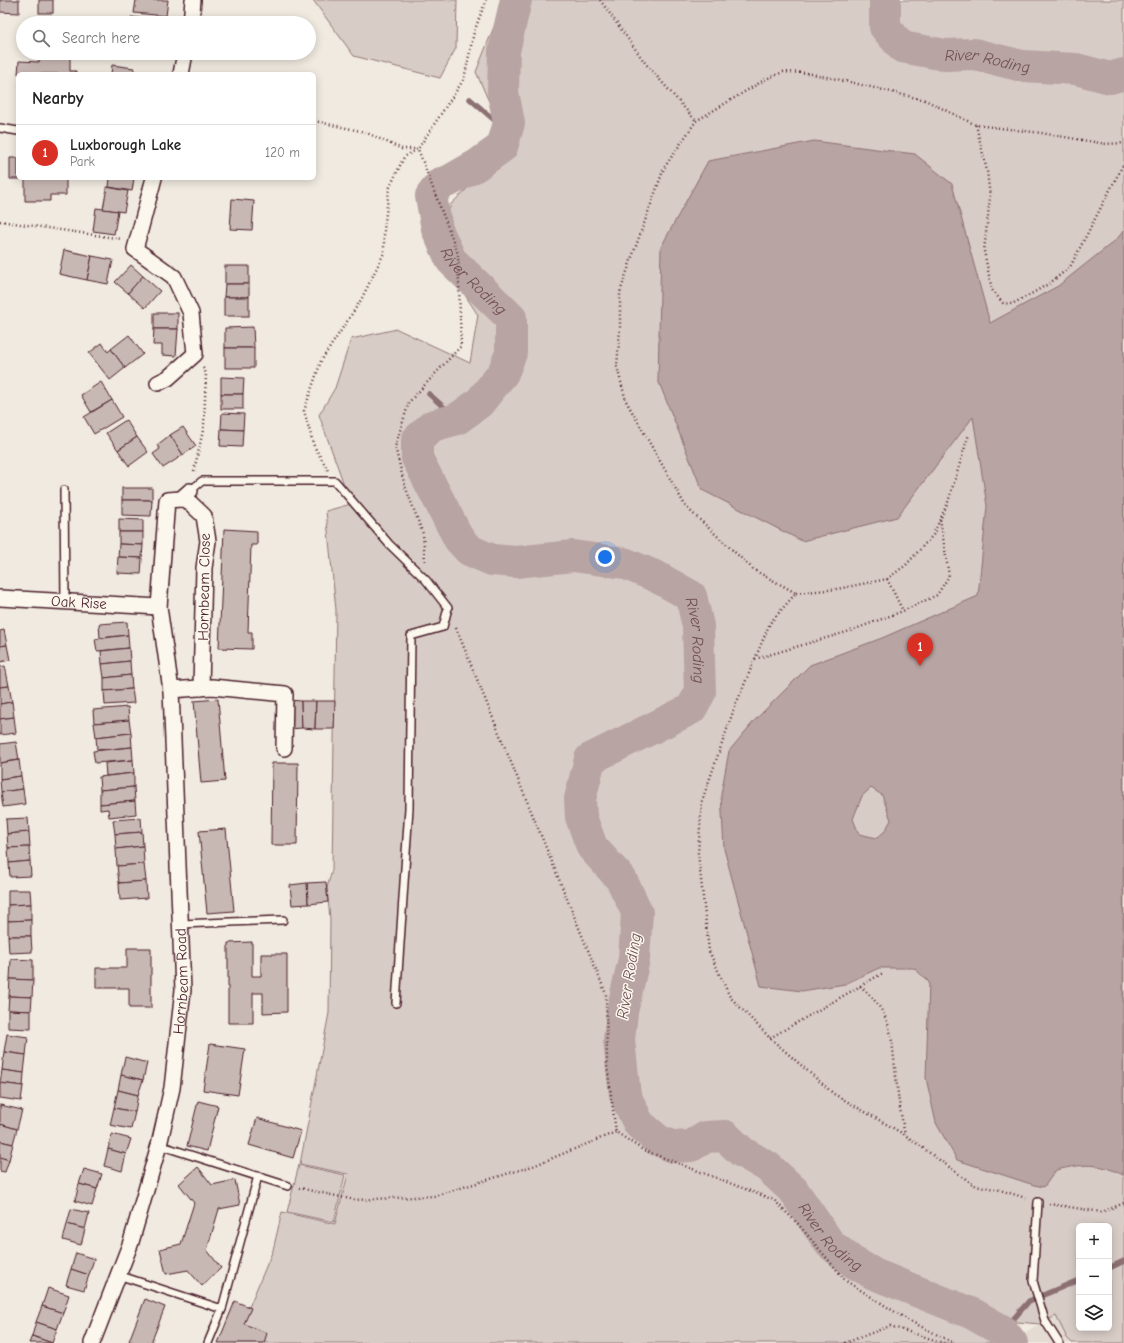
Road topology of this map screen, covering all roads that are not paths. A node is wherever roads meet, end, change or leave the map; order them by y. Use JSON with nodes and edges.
{"nodes":[{"id":1,"x":193,"y":0,"type":"edge"},
{"id":2,"x":192,"y":16,"type":"edge"},
{"id":3,"x":184,"y":60,"type":"edge"},
{"id":4,"x":181,"y":72,"type":"edge"},
{"id":5,"x":0,"y":128,"type":"edge"},
{"id":6,"x":16,"y":131,"type":"edge"},
{"id":7,"x":153,"y":180,"type":"edge"},
{"id":8,"x":158,"y":383,"type":"dead end"},
{"id":9,"x":64,"y":490,"type":"dead end"},
{"id":10,"x":186,"y":495,"type":"junction"},
{"id":11,"x":0,"y":598,"type":"edge"},
{"id":12,"x":65,"y":602,"type":"junction"},
{"id":13,"x":159,"y":607,"type":"junction"},
{"id":14,"x":201,"y":688,"type":"junction"},
{"id":15,"x":171,"y":690,"type":"junction"},
{"id":16,"x":284,"y":748,"type":"dead end"},
{"id":17,"x":283,"y":920,"type":"dead end"},
{"id":18,"x":182,"y":924,"type":"junction"},
{"id":19,"x":396,"y":1003,"type":"dead end"},
{"id":20,"x":160,"y":1145,"type":"junction"},
{"id":21,"x":258,"y":1176,"type":"junction"},
{"id":22,"x":288,"y":1186,"type":"road end"},
{"id":23,"x":1038,"y":1202,"type":"road end"},
{"id":24,"x":118,"y":1275,"type":"junction"},
{"id":25,"x":222,"y":1309,"type":"junction"},
{"id":26,"x":92,"y":1343,"type":"edge"},
{"id":27,"x":208,"y":1343,"type":"edge"},
{"id":28,"x":1059,"y":1343,"type":"edge"}],
"edges":[{"from":1,"to":2,"type":"street"},
{"from":3,"to":4,"type":"street"},
{"from":5,"to":6,"type":"lane"},
{"from":7,"to":8,"type":"street"},
{"from":9,"to":12,"type":"lane"},
{"from":10,"to":13,"type":"street"},
{"from":10,"to":14,"type":"street","name":"Hornbeam Close"},
{"from":10,"to":19,"type":"lane"},
{"from":11,"to":12,"type":"street","name":"Oak Rise"},
{"from":12,"to":13,"type":"street","name":"Oak Rise"},
{"from":13,"to":15,"type":"street","name":"Hornbeam Road"},
{"from":14,"to":15,"type":"street"},
{"from":14,"to":16,"type":"street"},
{"from":15,"to":18,"type":"street","name":"Hornbeam Road"},
{"from":17,"to":18,"type":"lane"},
{"from":18,"to":20,"type":"street","name":"Hornbeam Road"},
{"from":20,"to":21,"type":"lane"},
{"from":20,"to":24,"type":"street","name":"Hornbeam Road"},
{"from":21,"to":22,"type":"lane"},
{"from":21,"to":25,"type":"lane"},
{"from":23,"to":28,"type":"lane"},
{"from":24,"to":25,"type":"lane"},
{"from":24,"to":26,"type":"street","name":"Hornbeam Road"},
{"from":25,"to":27,"type":"lane"}]}
